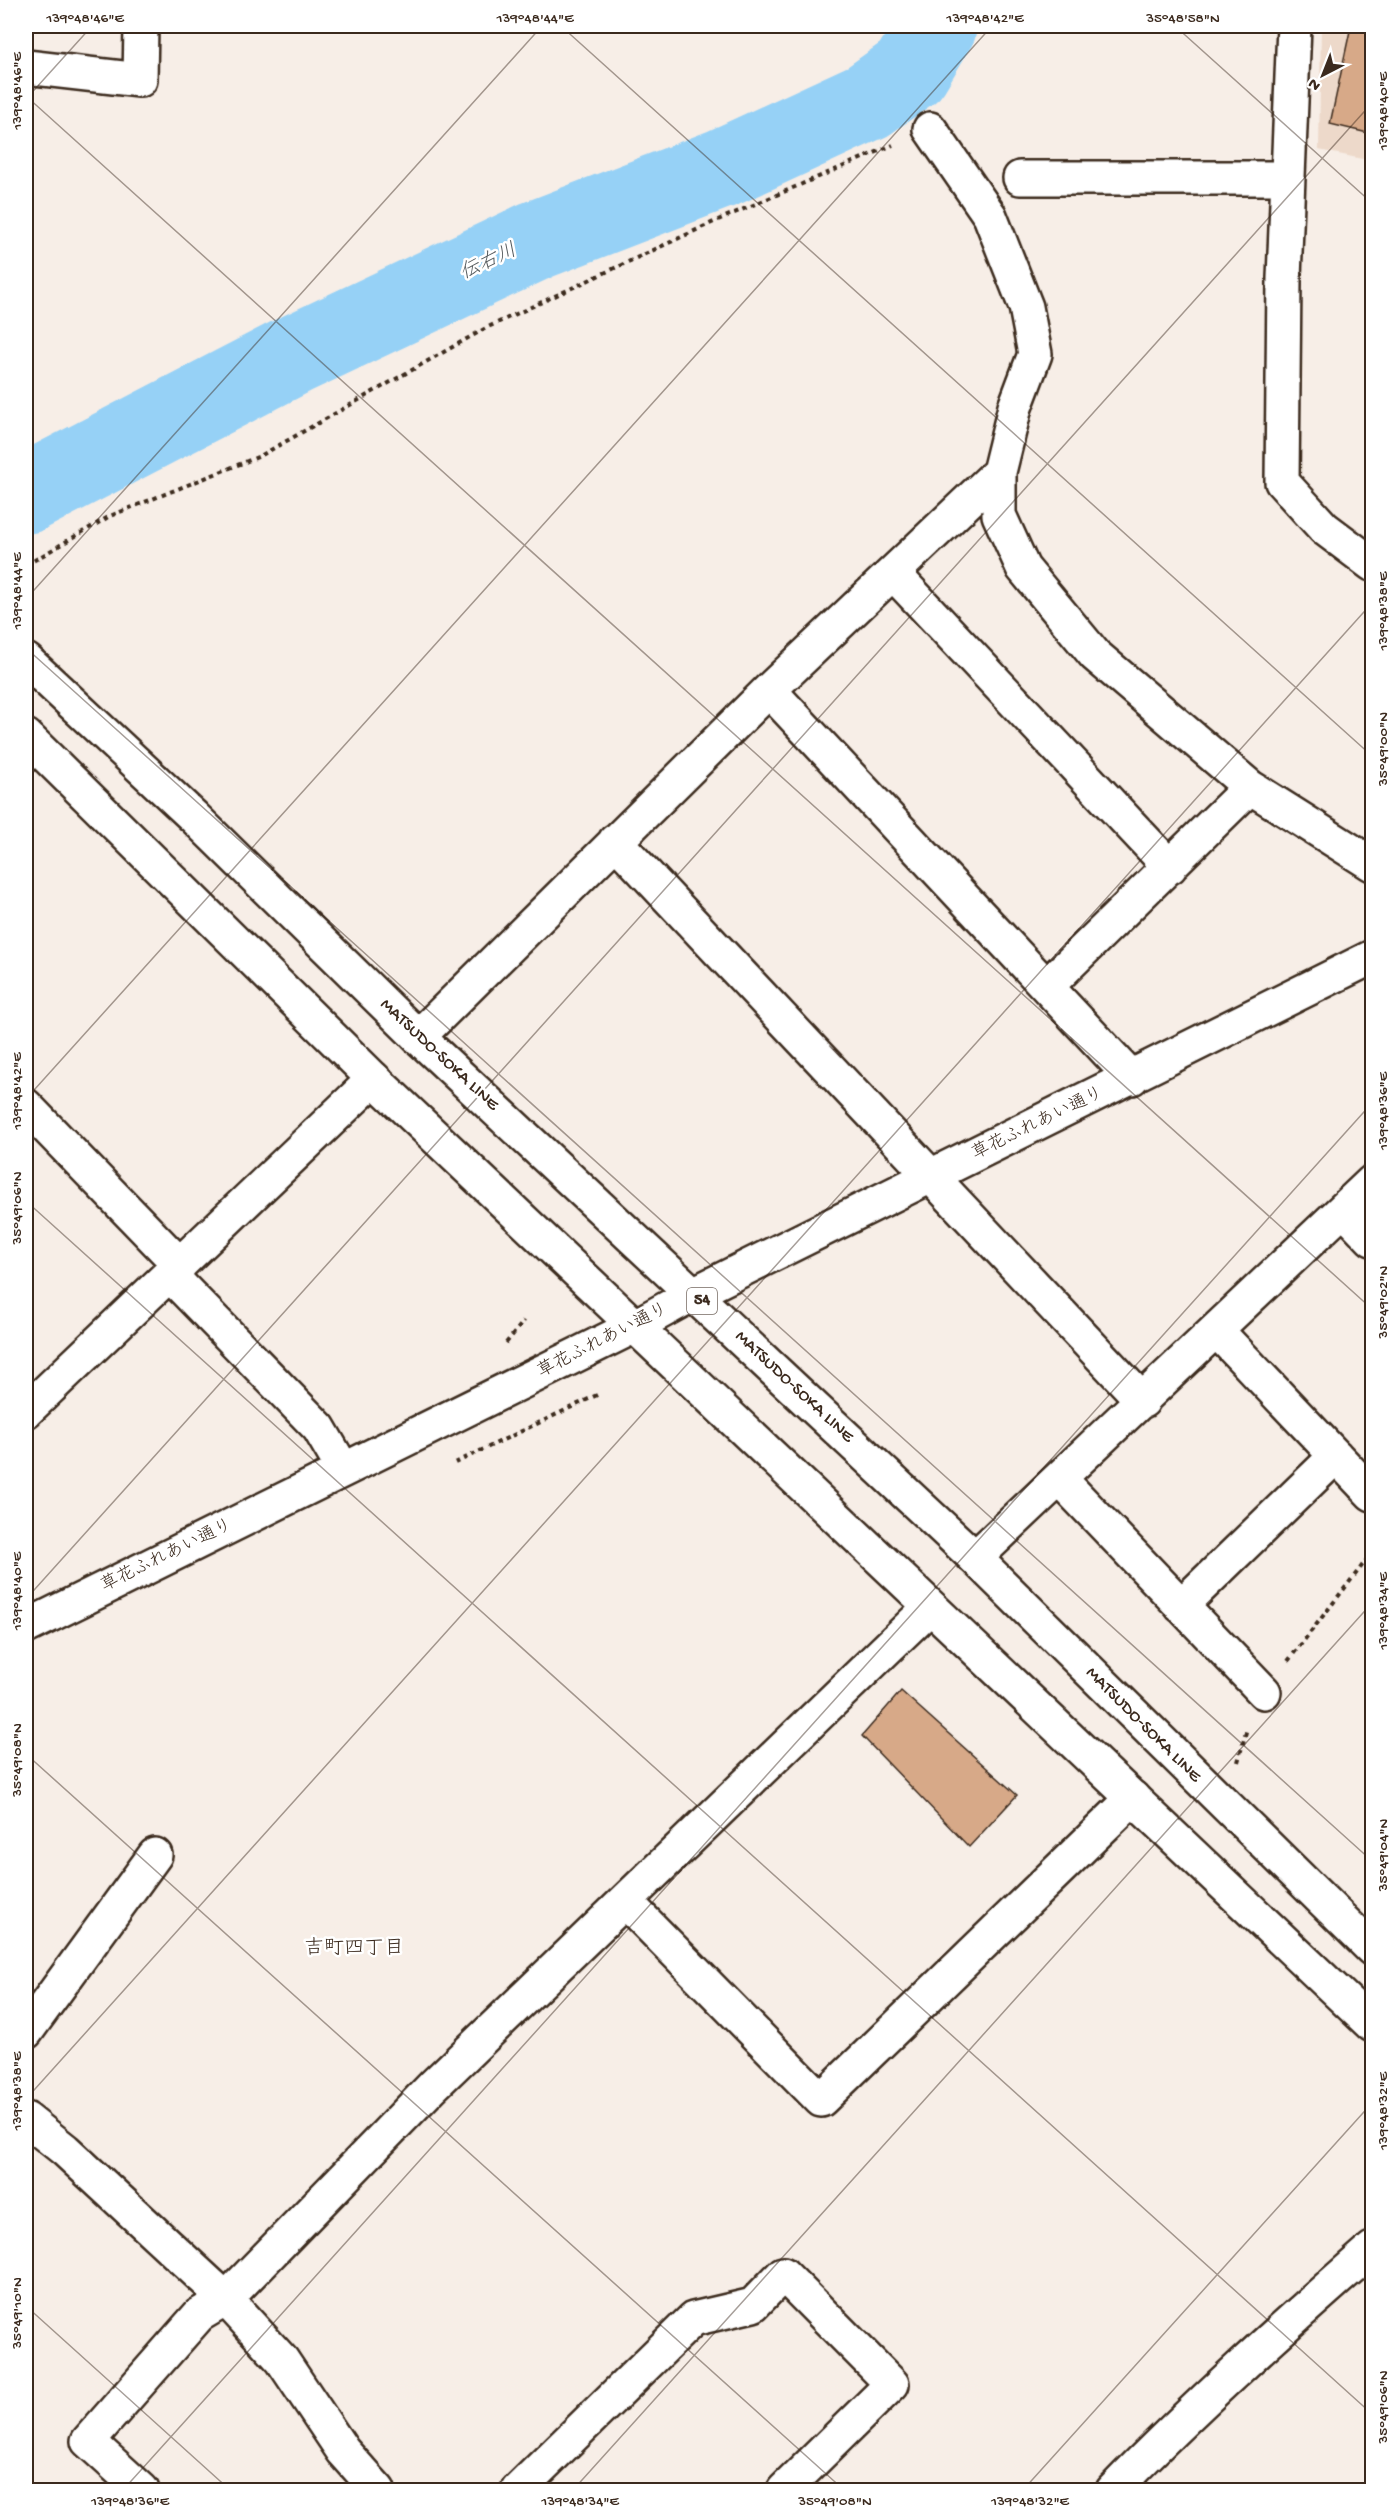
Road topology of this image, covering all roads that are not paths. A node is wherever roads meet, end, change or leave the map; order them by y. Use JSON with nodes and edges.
{"nodes":[{"id":1,"x":141,"y":26,"type":"edge"},
{"id":2,"x":1294,"y":26,"type":"edge"},
{"id":3,"x":26,"y":67,"type":"edge"},
{"id":4,"x":930,"y":129,"type":"road end"},
{"id":5,"x":1020,"y":178,"type":"dead end"},
{"id":6,"x":1287,"y":178,"type":"junction"},
{"id":7,"x":999,"y":472,"type":"junction"},
{"id":8,"x":1372,"y":564,"type":"edge"},
{"id":9,"x":893,"y":573,"type":"junction"},
{"id":10,"x":26,"y":660,"type":"edge"},
{"id":11,"x":769,"y":690,"type":"junction"},
{"id":12,"x":26,"y":736,"type":"edge"},
{"id":13,"x":1250,"y":787,"type":"junction"},
{"id":14,"x":615,"y":842,"type":"junction"},
{"id":15,"x":1372,"y":864,"type":"edge"},
{"id":16,"x":1170,"y":867,"type":"junction"},
{"id":17,"x":1372,"y":957,"type":"edge"},
{"id":18,"x":1047,"y":987,"type":"junction"},
{"id":19,"x":418,"y":1037,"type":"junction"},
{"id":20,"x":1132,"y":1078,"type":"junction"},
{"id":21,"x":374,"y":1079,"type":"junction"},
{"id":22,"x":26,"y":1106,"type":"edge"},
{"id":23,"x":930,"y":1176,"type":"junction"},
{"id":24,"x":1372,"y":1182,"type":"edge"},
{"id":25,"x":1344,"y":1210,"type":"junction"},
{"id":26,"x":1372,"y":1239,"type":"edge"},
{"id":27,"x":175,"y":1270,"type":"junction"},
{"id":28,"x":693,"y":1294,"type":"junction"},
{"id":29,"x":637,"y":1325,"type":"junction"},
{"id":30,"x":1216,"y":1330,"type":"junction"},
{"id":31,"x":1143,"y":1401,"type":"junction"},
{"id":32,"x":26,"y":1411,"type":"edge"},
{"id":33,"x":1336,"y":1456,"type":"junction"},
{"id":34,"x":344,"y":1469,"type":"junction"},
{"id":35,"x":1060,"y":1479,"type":"junction"},
{"id":36,"x":1372,"y":1494,"type":"edge"},
{"id":37,"x":975,"y":1558,"type":"junction"},
{"id":38,"x":930,"y":1606,"type":"junction"},
{"id":39,"x":1181,"y":1606,"type":"junction"},
{"id":40,"x":26,"y":1627,"type":"edge"},
{"id":41,"x":1264,"y":1692,"type":"dead end"},
{"id":42,"x":1133,"y":1798,"type":"junction"},
{"id":43,"x":155,"y":1855,"type":"dead end"},
{"id":44,"x":625,"y":1901,"type":"junction"},
{"id":45,"x":1372,"y":1948,"type":"edge"},
{"id":46,"x":1372,"y":2025,"type":"edge"},
{"id":47,"x":26,"y":2032,"type":"edge"},
{"id":48,"x":26,"y":2119,"type":"edge"},
{"id":49,"x":1372,"y":2249,"type":"edge"},
{"id":50,"x":226,"y":2299,"type":"junction"},
{"id":51,"x":142,"y":2490,"type":"edge"},
{"id":52,"x":378,"y":2490,"type":"edge"},
{"id":53,"x":518,"y":2490,"type":"edge"},
{"id":54,"x":784,"y":2490,"type":"edge"},
{"id":55,"x":1113,"y":2490,"type":"edge"}],
"edges":[{"from":1,"to":3,"type":"street"},
{"from":2,"to":6,"type":"street"},
{"from":4,"to":7,"type":"street"},
{"from":5,"to":6,"type":"street"},
{"from":6,"to":8,"type":"street"},
{"from":7,"to":9,"type":"street"},
{"from":7,"to":13,"type":"street"},
{"from":9,"to":11,"type":"street"},
{"from":9,"to":16,"type":"street"},
{"from":10,"to":19,"type":"street","name":"MATSUDO-SOKA LINE","number":"54"},
{"from":11,"to":14,"type":"street"},
{"from":11,"to":18,"type":"street"},
{"from":12,"to":21,"type":"street"},
{"from":13,"to":15,"type":"street"},
{"from":13,"to":16,"type":"street"},
{"from":14,"to":19,"type":"street"},
{"from":14,"to":23,"type":"street"},
{"from":16,"to":18,"type":"street"},
{"from":17,"to":20,"type":"street","name":"草花ふれあい通り"},
{"from":18,"to":20,"type":"street"},
{"from":19,"to":28,"type":"street","name":"MATSUDO-SOKA LINE","number":"54"},
{"from":20,"to":23,"type":"street","name":"草花ふれあい通り"},
{"from":21,"to":27,"type":"street"},
{"from":21,"to":29,"type":"street"},
{"from":22,"to":27,"type":"street"},
{"from":23,"to":28,"type":"street","name":"草花ふれあい通り"},
{"from":23,"to":31,"type":"street"},
{"from":24,"to":25,"type":"street"},
{"from":25,"to":26,"type":"street"},
{"from":25,"to":30,"type":"street"},
{"from":27,"to":32,"type":"street"},
{"from":27,"to":34,"type":"street"},
{"from":28,"to":29,"type":"street","name":"草花ふれあい通り"},
{"from":28,"to":37,"type":"street","name":"MATSUDO-SOKA LINE","number":"54"},
{"from":29,"to":34,"type":"street","name":"草花ふれあい通り"},
{"from":29,"to":38,"type":"street"},
{"from":30,"to":31,"type":"street"},
{"from":30,"to":33,"type":"street"},
{"from":31,"to":35,"type":"street"},
{"from":33,"to":36,"type":"street"},
{"from":33,"to":39,"type":"street"},
{"from":34,"to":40,"type":"street","name":"草花ふれあい通り"},
{"from":35,"to":37,"type":"street"},
{"from":35,"to":39,"type":"street"},
{"from":37,"to":45,"type":"street","name":"MATSUDO-SOKA LINE","number":"54"},
{"from":38,"to":42,"type":"street"},
{"from":38,"to":44,"type":"street"},
{"from":39,"to":41,"type":"street"},
{"from":42,"to":44,"type":"street"},
{"from":42,"to":46,"type":"street"},
{"from":43,"to":47,"type":"street"},
{"from":44,"to":50,"type":"street"},
{"from":48,"to":50,"type":"street"},
{"from":49,"to":55,"type":"street"},
{"from":50,"to":51,"type":"street"},
{"from":50,"to":52,"type":"street"},
{"from":53,"to":54,"type":"street"}]}
